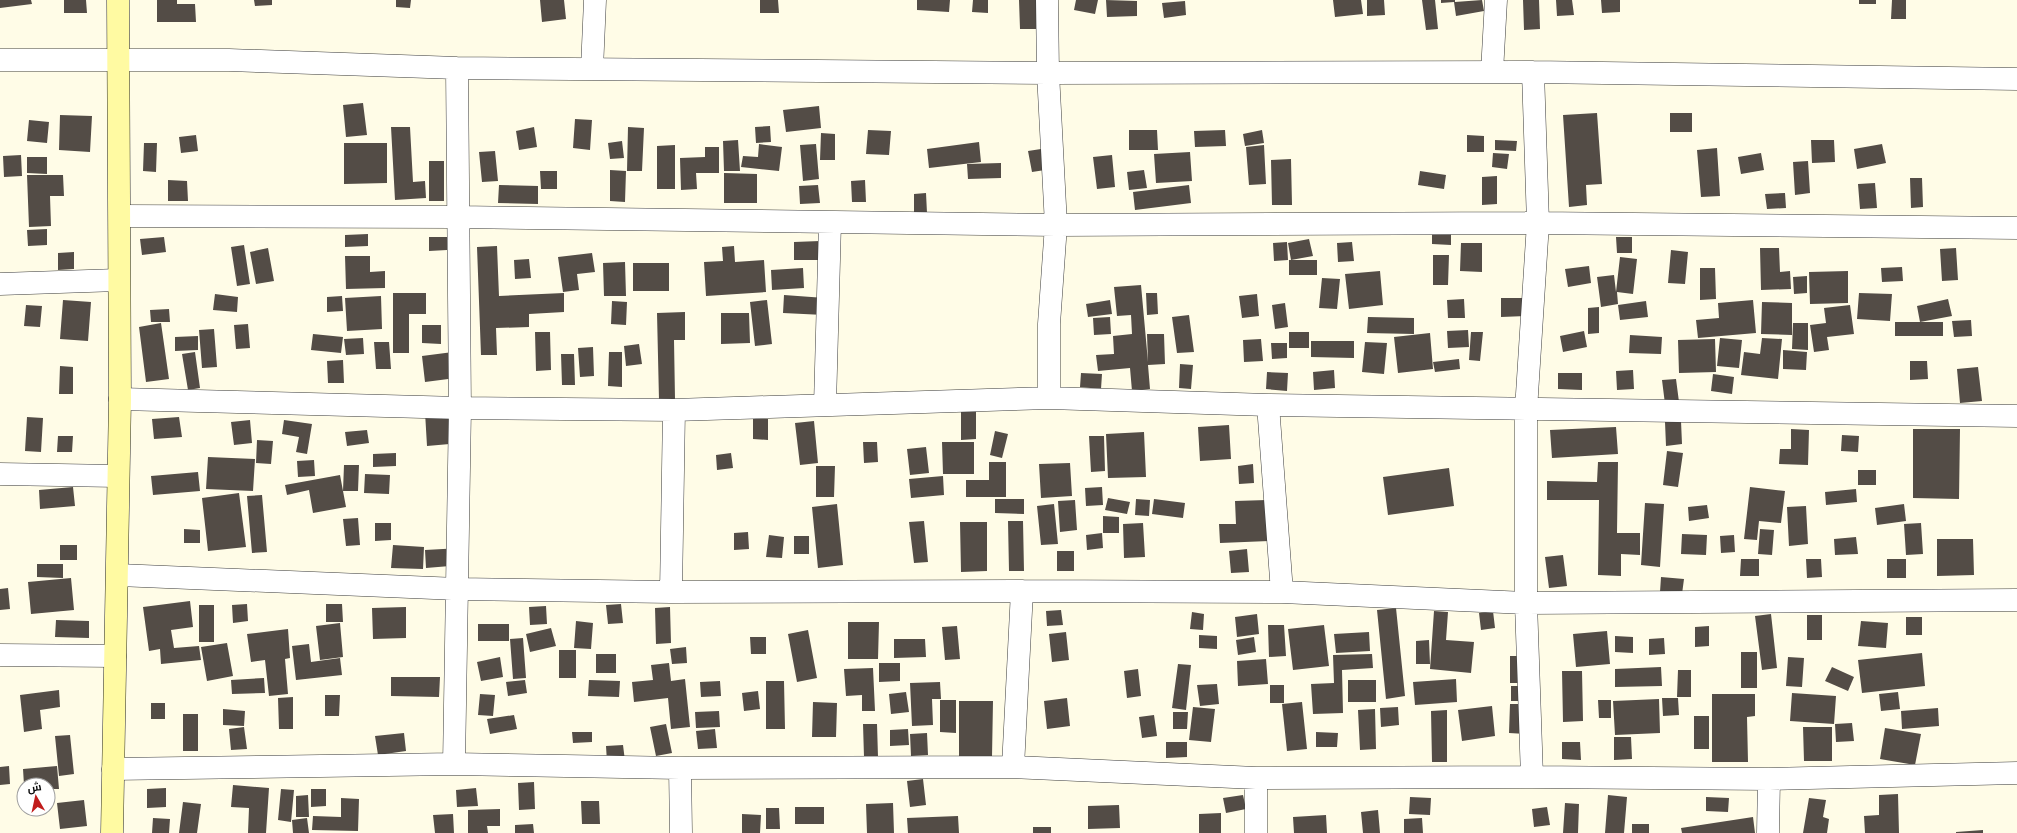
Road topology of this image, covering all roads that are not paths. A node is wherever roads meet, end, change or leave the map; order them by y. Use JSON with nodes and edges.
{"nodes":[{"id":1,"x":118,"y":0,"type":"edge"},
{"id":2,"x":594,"y":0,"type":"edge"},
{"id":3,"x":1046,"y":0,"type":"edge"},
{"id":4,"x":1496,"y":0,"type":"edge"},
{"id":5,"x":0,"y":60,"type":"edge"},
{"id":6,"x":119,"y":61,"type":"junction"},
{"id":7,"x":457,"y":68,"type":"junction"},
{"id":8,"x":592,"y":69,"type":"junction"},
{"id":9,"x":1492,"y":72,"type":"junction"},
{"id":10,"x":1533,"y":72,"type":"junction"},
{"id":11,"x":1048,"y":73,"type":"junction"},
{"id":12,"x":2017,"y":79,"type":"edge"},
{"id":13,"x":120,"y":216,"type":"junction"},
{"id":14,"x":458,"y":217,"type":"junction"},
{"id":15,"x":830,"y":222,"type":"junction"},
{"id":16,"x":1538,"y":223,"type":"junction"},
{"id":17,"x":1056,"y":225,"type":"junction"},
{"id":18,"x":2017,"y":228,"type":"edge"},
{"id":19,"x":118,"y":280,"type":"junction"},
{"id":20,"x":0,"y":284,"type":"edge"},
{"id":21,"x":1049,"y":398,"type":"junction"},
{"id":22,"x":120,"y":400,"type":"junction"},
{"id":23,"x":1268,"y":405,"type":"junction"},
{"id":24,"x":825,"y":406,"type":"junction"},
{"id":25,"x":460,"y":408,"type":"junction"},
{"id":26,"x":674,"y":410,"type":"junction"},
{"id":27,"x":1526,"y":410,"type":"junction"},
{"id":28,"x":2017,"y":416,"type":"edge"},
{"id":29,"x":0,"y":474,"type":"edge"},
{"id":30,"x":117,"y":476,"type":"junction"},
{"id":31,"x":118,"y":575,"type":"junction"},
{"id":32,"x":458,"y":589,"type":"junction"},
{"id":33,"x":1022,"y":591,"type":"junction"},
{"id":34,"x":671,"y":592,"type":"junction"},
{"id":35,"x":1282,"y":592,"type":"junction"},
{"id":36,"x":2017,"y":600,"type":"edge"},
{"id":37,"x":1526,"y":603,"type":"junction"},
{"id":38,"x":0,"y":655,"type":"edge"},
{"id":39,"x":115,"y":656,"type":"junction"},
{"id":40,"x":454,"y":764,"type":"junction"},
{"id":41,"x":1013,"y":767,"type":"junction"},
{"id":42,"x":680,"y":768,"type":"junction"},
{"id":43,"x":113,"y":769,"type":"junction"},
{"id":44,"x":2017,"y":772,"type":"edge"},
{"id":45,"x":1532,"y":777,"type":"junction"},
{"id":46,"x":1256,"y":778,"type":"junction"},
{"id":47,"x":1769,"y":779,"type":"junction"},
{"id":48,"x":112,"y":833,"type":"edge"},
{"id":49,"x":681,"y":833,"type":"edge"},
{"id":50,"x":1256,"y":833,"type":"edge"},
{"id":51,"x":1768,"y":833,"type":"edge"}],
"edges":[{"from":1,"to":6,"type":"street"},
{"from":2,"to":8,"type":"street"},
{"from":3,"to":11,"type":"street"},
{"from":4,"to":9,"type":"street"},
{"from":5,"to":6,"type":"street"},
{"from":6,"to":7,"type":"street"},
{"from":6,"to":13,"type":"street"},
{"from":7,"to":8,"type":"street"},
{"from":7,"to":14,"type":"street"},
{"from":8,"to":11,"type":"street"},
{"from":9,"to":10,"type":"street"},
{"from":9,"to":11,"type":"street"},
{"from":10,"to":12,"type":"street"},
{"from":10,"to":16,"type":"street"},
{"from":11,"to":17,"type":"street"},
{"from":13,"to":14,"type":"street"},
{"from":13,"to":19,"type":"street"},
{"from":14,"to":15,"type":"street"},
{"from":14,"to":25,"type":"street"},
{"from":15,"to":17,"type":"street"},
{"from":15,"to":24,"type":"street"},
{"from":16,"to":17,"type":"street"},
{"from":16,"to":18,"type":"street"},
{"from":16,"to":27,"type":"street"},
{"from":17,"to":21,"type":"street"},
{"from":19,"to":20,"type":"street"},
{"from":19,"to":22,"type":"street"},
{"from":21,"to":23,"type":"street"},
{"from":21,"to":24,"type":"street"},
{"from":22,"to":25,"type":"street"},
{"from":22,"to":30,"type":"street"},
{"from":23,"to":27,"type":"street"},
{"from":23,"to":35,"type":"street"},
{"from":24,"to":26,"type":"street"},
{"from":25,"to":26,"type":"street"},
{"from":25,"to":32,"type":"street"},
{"from":26,"to":34,"type":"street"},
{"from":27,"to":28,"type":"street"},
{"from":27,"to":37,"type":"street"},
{"from":29,"to":30,"type":"street"},
{"from":30,"to":31,"type":"street"},
{"from":31,"to":32,"type":"street"},
{"from":31,"to":39,"type":"street"},
{"from":32,"to":34,"type":"street"},
{"from":32,"to":40,"type":"street"},
{"from":33,"to":34,"type":"street"},
{"from":33,"to":35,"type":"street"},
{"from":33,"to":41,"type":"street"},
{"from":35,"to":37,"type":"street"},
{"from":36,"to":37,"type":"street"},
{"from":37,"to":45,"type":"street"},
{"from":38,"to":39,"type":"street"},
{"from":39,"to":43,"type":"street"},
{"from":40,"to":42,"type":"street"},
{"from":40,"to":43,"type":"street"},
{"from":41,"to":42,"type":"street"},
{"from":41,"to":46,"type":"street"},
{"from":42,"to":49,"type":"street"},
{"from":43,"to":48,"type":"street"},
{"from":44,"to":47,"type":"street"},
{"from":45,"to":46,"type":"street"},
{"from":45,"to":47,"type":"street"},
{"from":46,"to":50,"type":"street"},
{"from":47,"to":51,"type":"street"}]}
